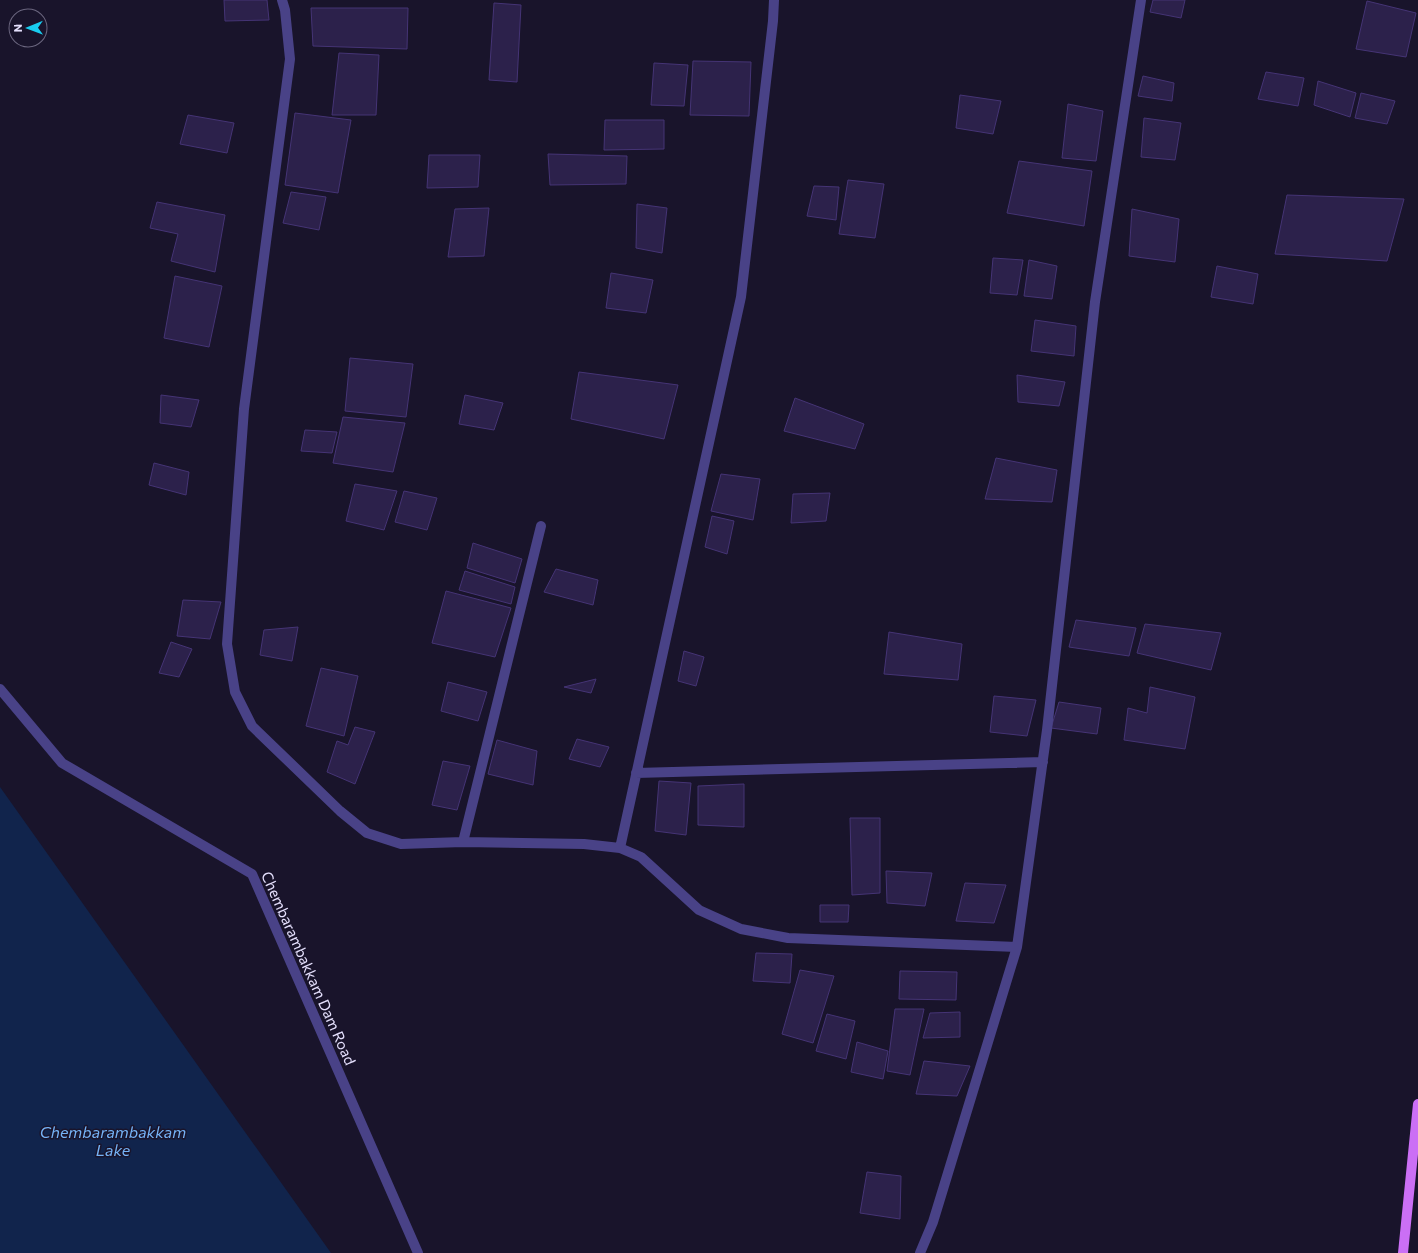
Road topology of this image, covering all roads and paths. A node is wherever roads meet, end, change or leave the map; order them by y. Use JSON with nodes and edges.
{"nodes":[{"id":1,"x":282,"y":0,"type":"edge"},
{"id":2,"x":774,"y":0,"type":"edge"},
{"id":3,"x":1140,"y":0,"type":"edge"},
{"id":4,"x":541,"y":526,"type":"dead end"},
{"id":5,"x":0,"y":689,"type":"edge"},
{"id":6,"x":1043,"y":762,"type":"junction"},
{"id":7,"x":636,"y":774,"type":"junction"},
{"id":8,"x":463,"y":842,"type":"junction"},
{"id":9,"x":620,"y":848,"type":"junction"},
{"id":10,"x":1017,"y":947,"type":"junction"},
{"id":11,"x":1418,"y":1104,"type":"edge"},
{"id":12,"x":418,"y":1253,"type":"edge"},
{"id":13,"x":920,"y":1253,"type":"edge"},
{"id":14,"x":1403,"y":1253,"type":"edge"}],
"edges":[{"from":1,"to":8,"type":"street"},
{"from":2,"to":7,"type":"street"},
{"from":3,"to":6,"type":"street"},
{"from":4,"to":8,"type":"street"},
{"from":5,"to":12,"type":"street","name":"Chembarambakkam Dam Road"},
{"from":6,"to":7,"type":"street"},
{"from":6,"to":10,"type":"street"},
{"from":7,"to":9,"type":"street"},
{"from":8,"to":9,"type":"street"},
{"from":9,"to":10,"type":"street"},
{"from":10,"to":13,"type":"street"},
{"from":11,"to":14,"type":"main road"}]}
